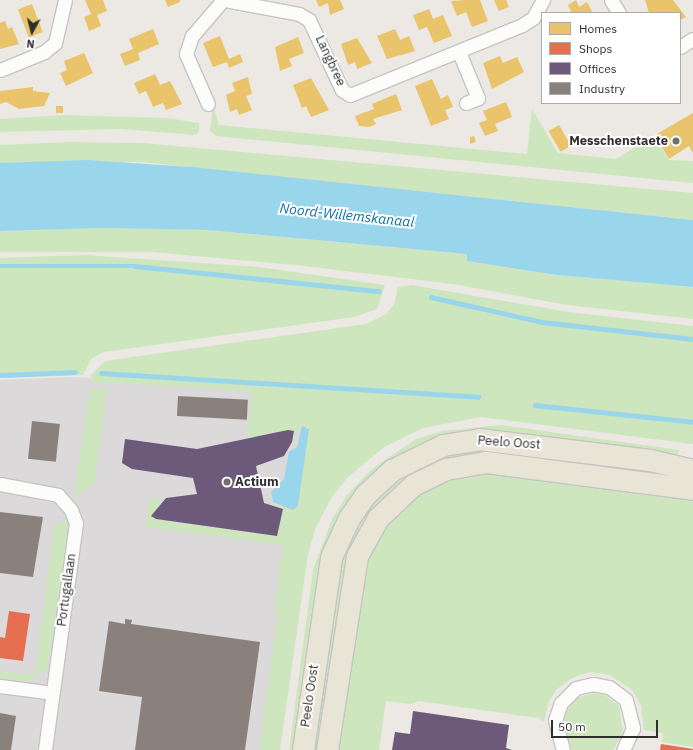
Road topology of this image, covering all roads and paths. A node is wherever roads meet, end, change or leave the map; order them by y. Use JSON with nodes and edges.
{"nodes":[{"id":1,"x":65,"y":0,"type":"edge"},
{"id":2,"x":224,"y":0,"type":"edge"},
{"id":3,"x":543,"y":0,"type":"edge"},
{"id":4,"x":611,"y":0,"type":"edge"},
{"id":5,"x":278,"y":6,"type":"edge"},
{"id":6,"x":618,"y":12,"type":"edge"},
{"id":7,"x":693,"y":39,"type":"edge"},
{"id":8,"x":681,"y":46,"type":"edge"},
{"id":9,"x":459,"y":52,"type":"junction"},
{"id":10,"x":0,"y":70,"type":"edge"},
{"id":11,"x":466,"y":103,"type":"dead end"},
{"id":12,"x":208,"y":104,"type":"dead end"},
{"id":13,"x":650,"y":460,"type":"junction"},
{"id":14,"x":693,"y":461,"type":"edge"},
{"id":15,"x":693,"y":470,"type":"edge"},
{"id":16,"x":0,"y":484,"type":"edge"},
{"id":17,"x":693,"y":489,"type":"edge"},
{"id":18,"x":0,"y":686,"type":"edge"},
{"id":19,"x":52,"y":693,"type":"junction"},
{"id":20,"x":45,"y":750,"type":"edge"},
{"id":21,"x":303,"y":750,"type":"edge"},
{"id":22,"x":327,"y":750,"type":"edge"},
{"id":23,"x":563,"y":750,"type":"edge"},
{"id":24,"x":623,"y":750,"type":"edge"}],
"edges":[{"from":1,"to":10,"type":"street"},
{"from":2,"to":5,"type":"street","name":"Langbree"},
{"from":2,"to":12,"type":"street","name":"Langbree"},
{"from":3,"to":9,"type":"street","name":"Langbree"},
{"from":4,"to":6,"type":"street"},
{"from":5,"to":9,"type":"street","name":"Langbree"},
{"from":7,"to":8,"type":"street"},
{"from":9,"to":11,"type":"street"},
{"from":13,"to":14,"type":"main road"},
{"from":13,"to":15,"type":"main road","name":"Peelo Oost"},
{"from":13,"to":21,"type":"main road","name":"Peelo Oost"},
{"from":16,"to":19,"type":"street","name":"Portugallaan"},
{"from":17,"to":22,"type":"main road","name":"Peelo Oost"},
{"from":18,"to":19,"type":"street"},
{"from":19,"to":20,"type":"street","name":"Portugallaan"},
{"from":23,"to":24,"type":"street"}]}
